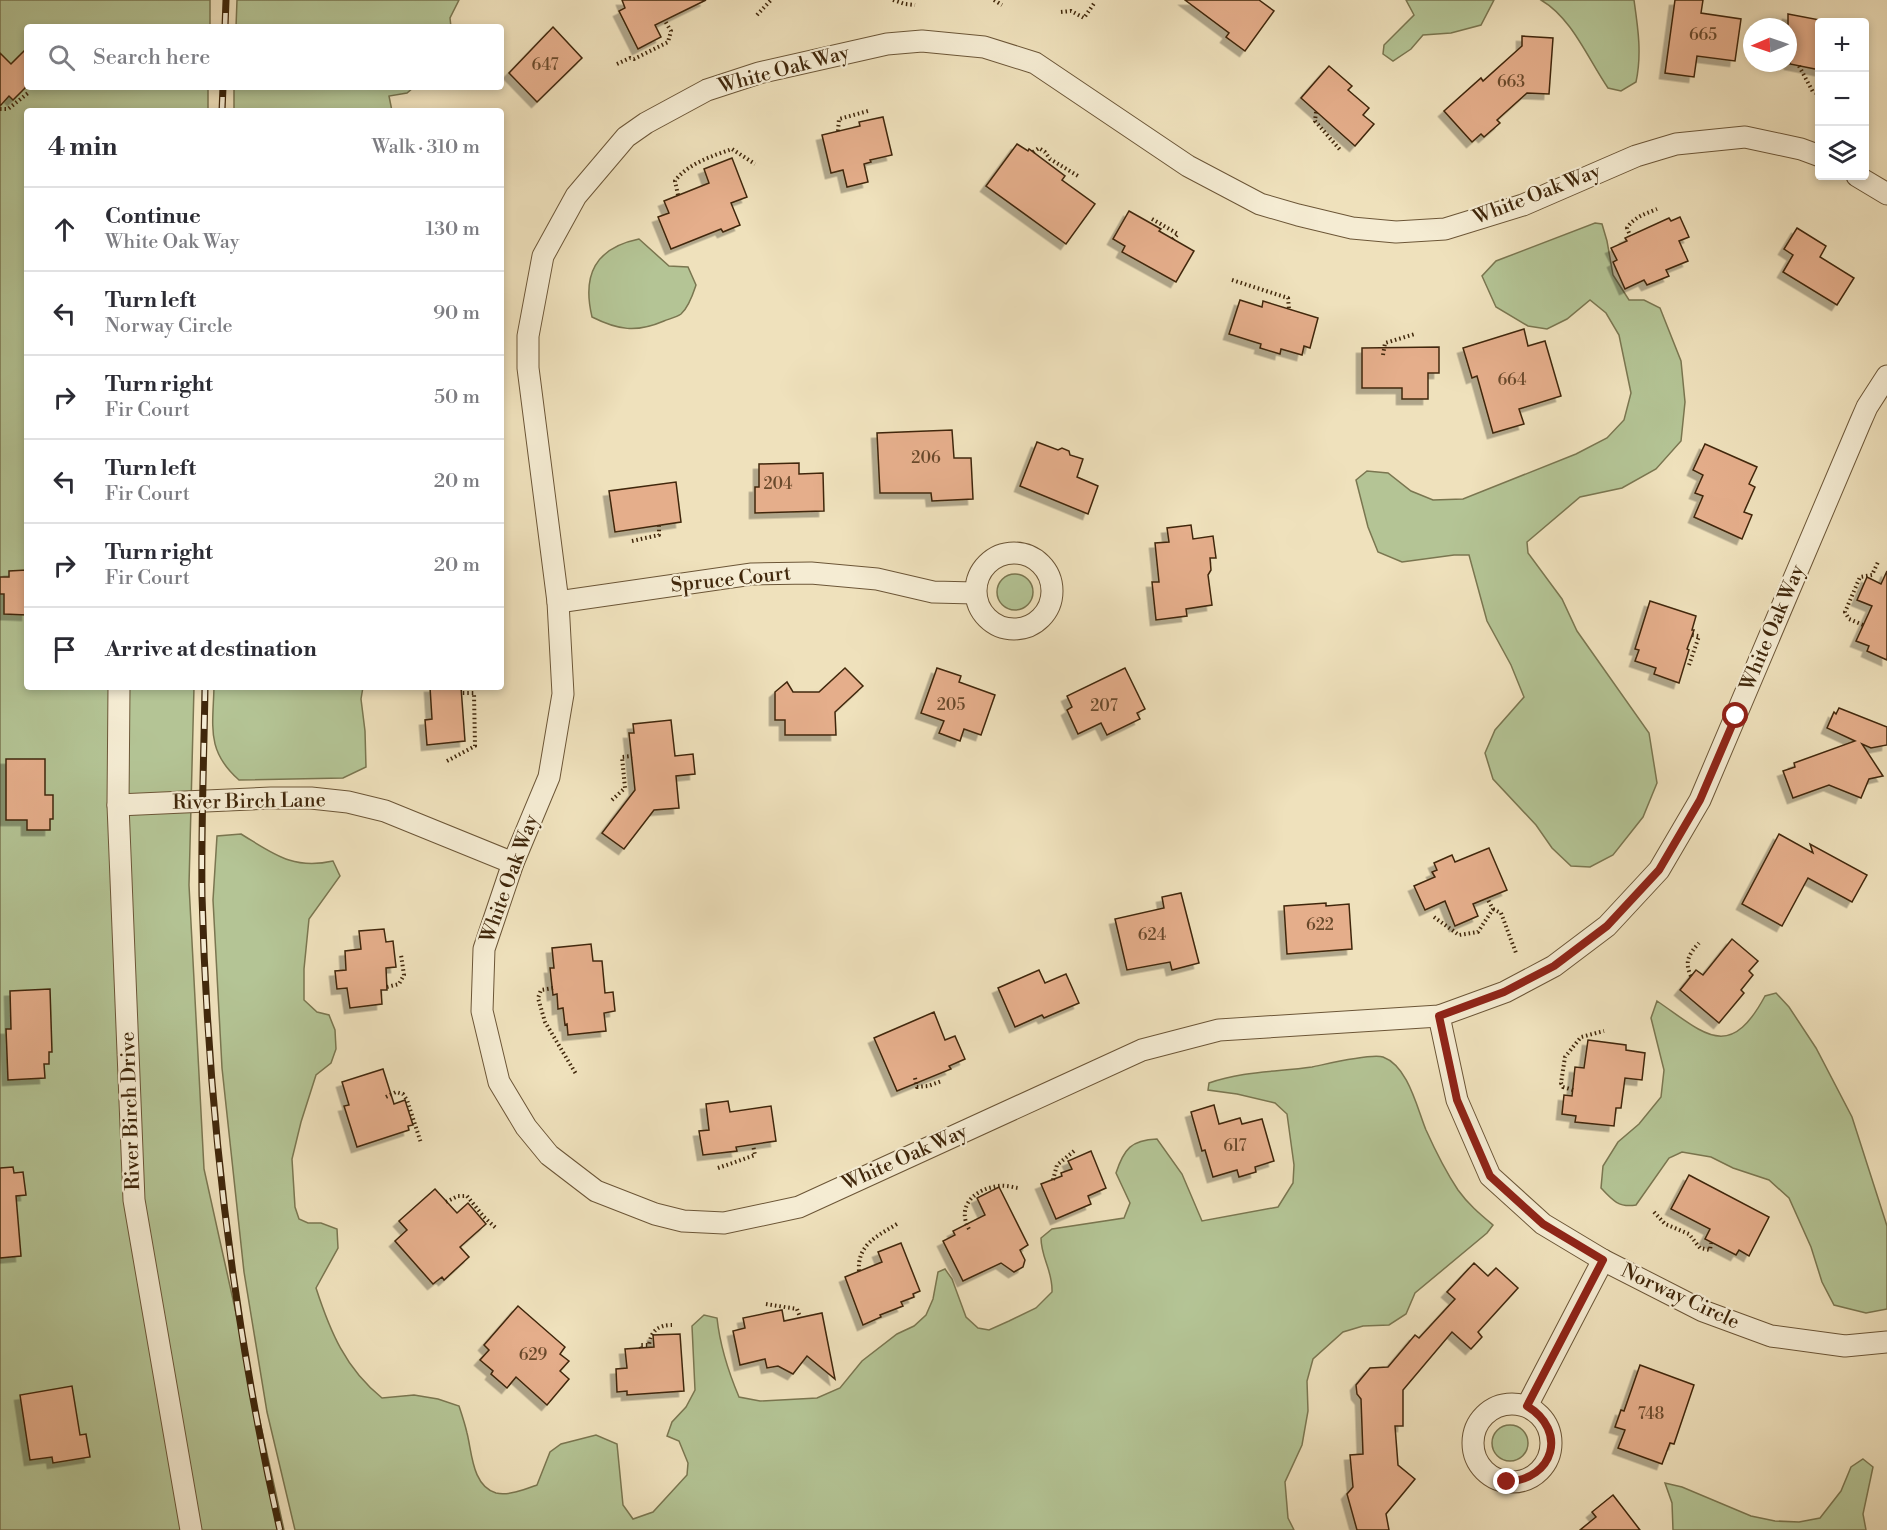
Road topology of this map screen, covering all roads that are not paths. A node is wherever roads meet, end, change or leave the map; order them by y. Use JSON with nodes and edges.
{"nodes":[{"id":1,"x":1815,"y":154,"type":"edge"},
{"id":2,"x":1864,"y":180,"type":"edge"},
{"id":3,"x":1887,"y":194,"type":"edge"},
{"id":4,"x":1887,"y":376,"type":"edge"},
{"id":5,"x":975,"y":593,"type":"dead end"},
{"id":6,"x":558,"y":602,"type":"junction"},
{"id":7,"x":119,"y":690,"type":"edge"},
{"id":8,"x":118,"y":805,"type":"junction"},
{"id":9,"x":513,"y":863,"type":"junction"},
{"id":10,"x":1439,"y":1016,"type":"junction"},
{"id":11,"x":1603,"y":1260,"type":"junction"},
{"id":12,"x":1887,"y":1342,"type":"edge"},
{"id":13,"x":1527,"y":1406,"type":"dead end"},
{"id":14,"x":191,"y":1530,"type":"edge"}],
"edges":[{"from":1,"to":6,"type":"street","name":"White Oak Way"},
{"from":2,"to":3,"type":"street"},
{"from":4,"to":10,"type":"street","name":"White Oak Way"},
{"from":5,"to":6,"type":"street","name":"Spruce Court"},
{"from":6,"to":9,"type":"street","name":"White Oak Way"},
{"from":7,"to":8,"type":"street","name":"River Birch Drive"},
{"from":8,"to":9,"type":"street","name":"River Birch Lane"},
{"from":8,"to":14,"type":"street","name":"River Birch Drive"},
{"from":9,"to":10,"type":"street","name":"White Oak Way"},
{"from":10,"to":11,"type":"street","name":"Norway Circle"},
{"from":11,"to":12,"type":"street","name":"Norway Circle"},
{"from":11,"to":13,"type":"street"}]}
